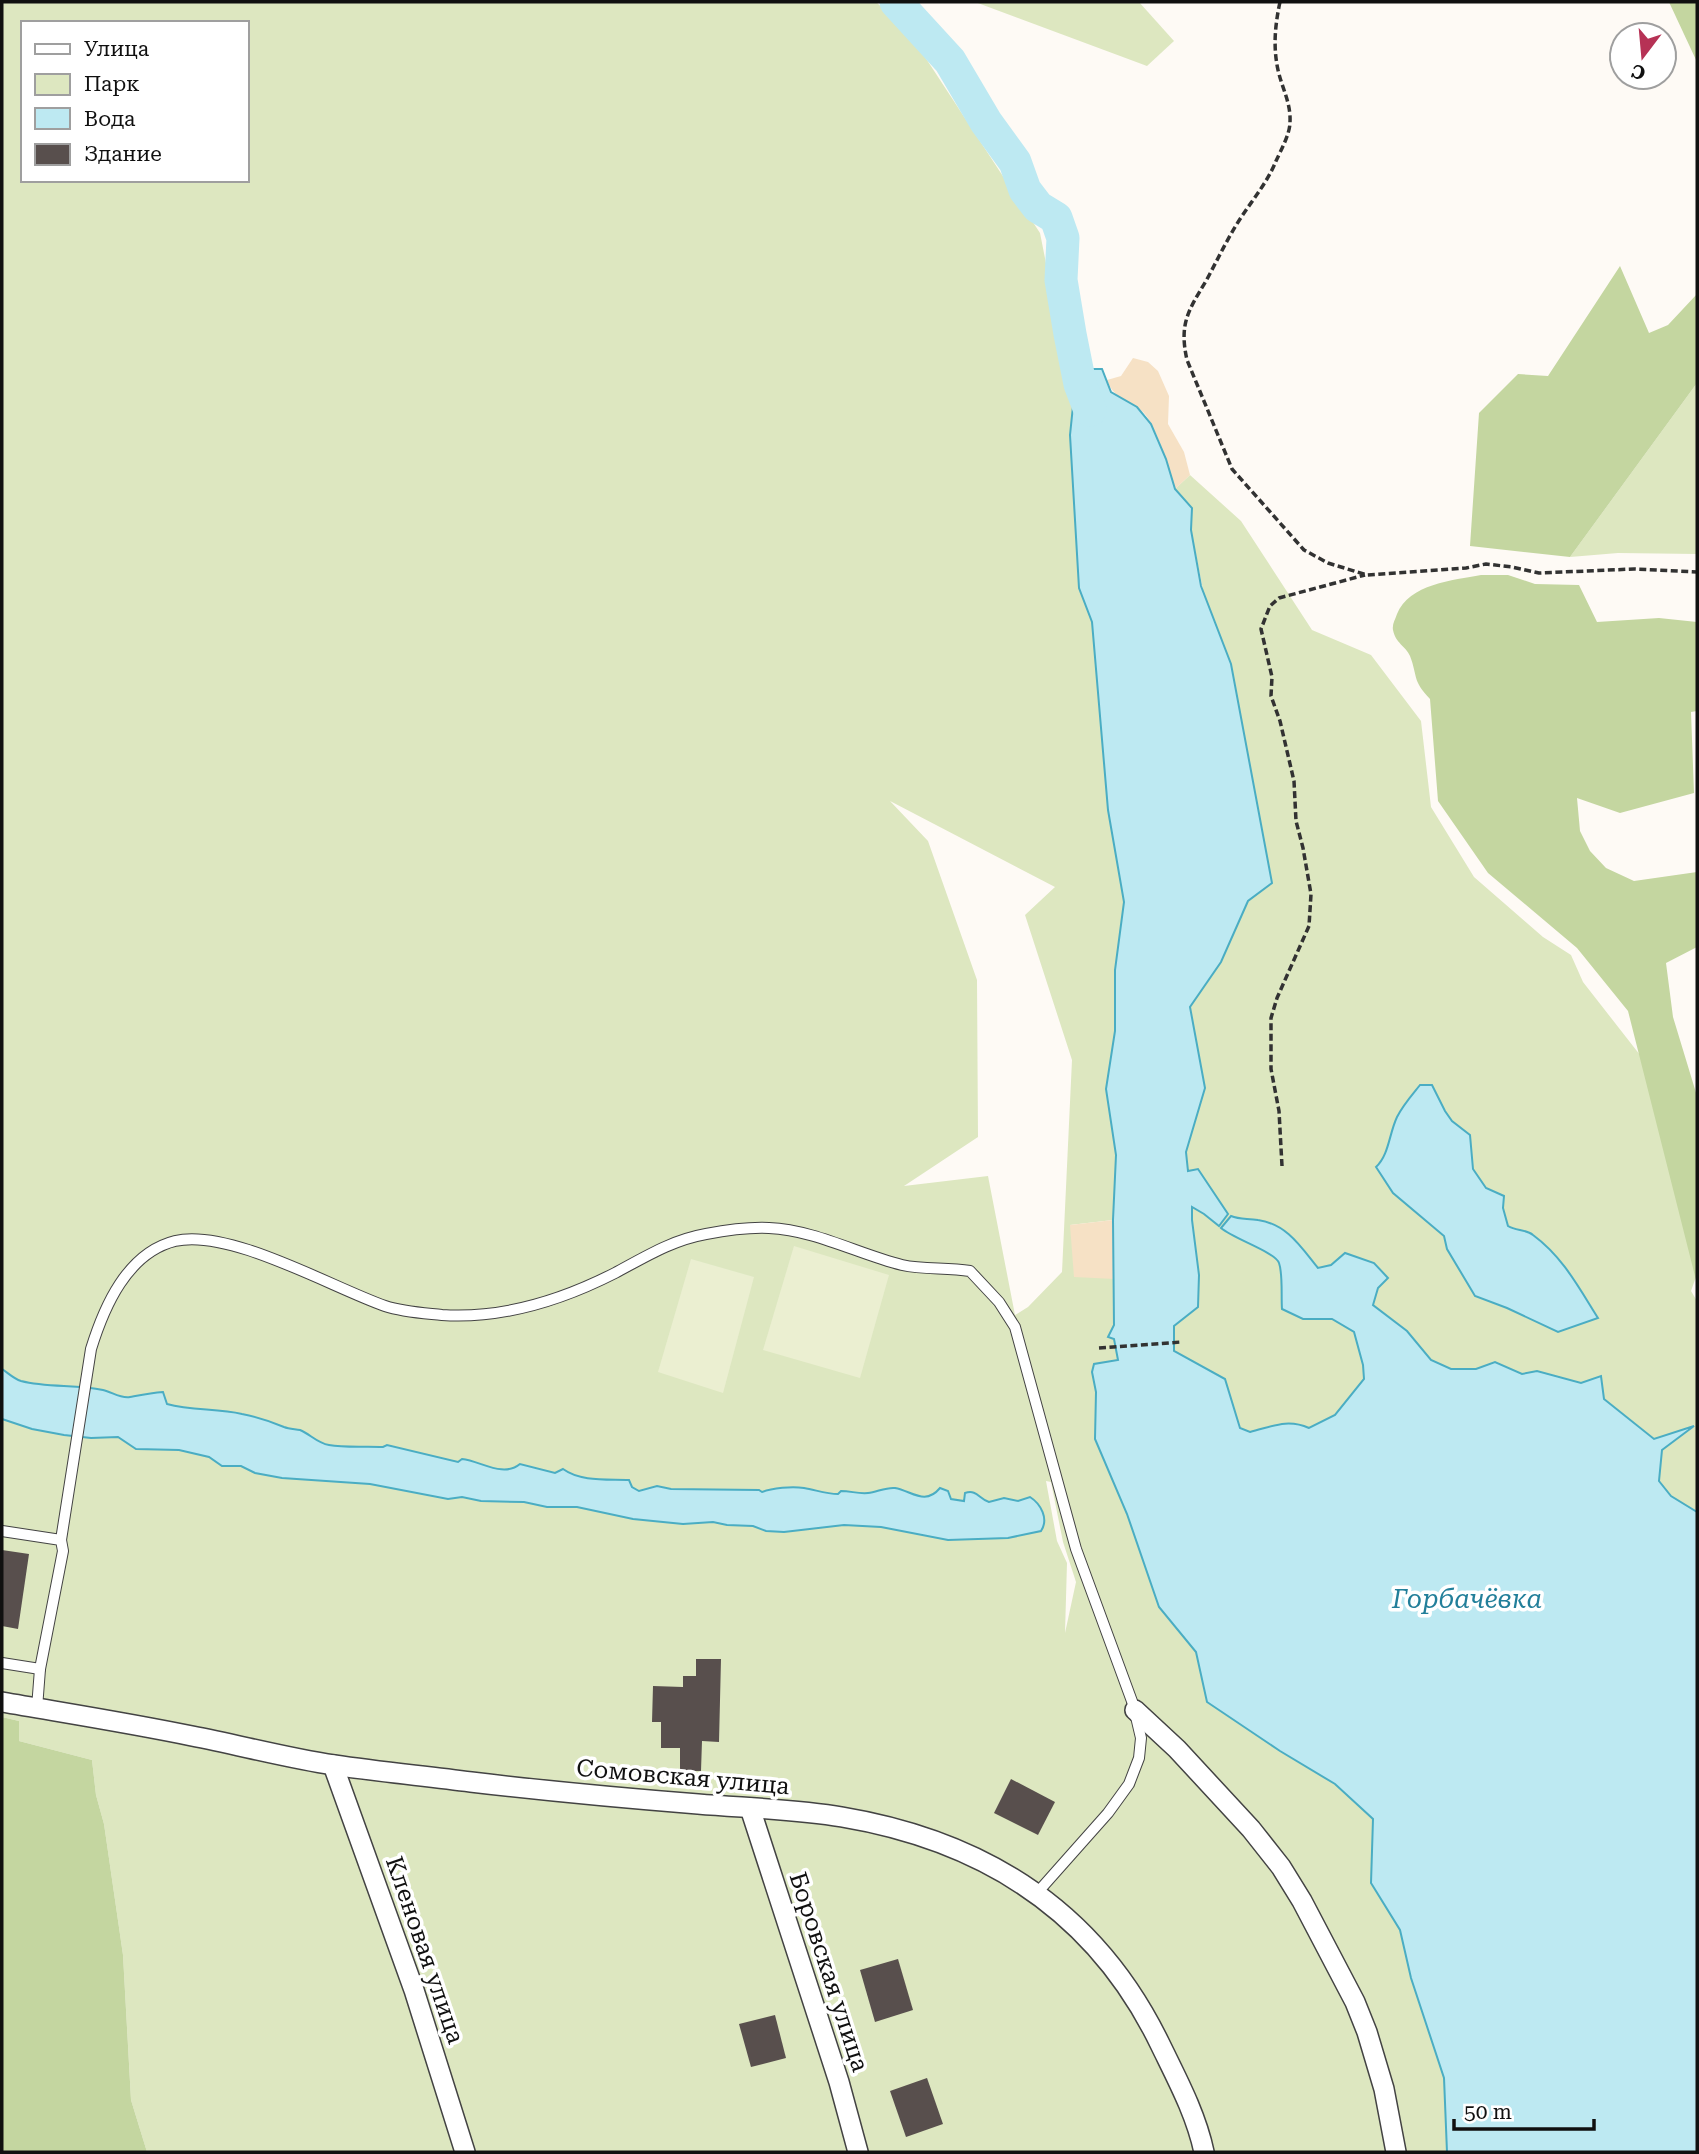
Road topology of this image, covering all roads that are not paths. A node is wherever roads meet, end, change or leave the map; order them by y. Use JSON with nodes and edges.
{"nodes":[{"id":1,"x":2,"y":1531,"type":"edge"},
{"id":2,"x":61,"y":1540,"type":"junction"},
{"id":3,"x":2,"y":1663,"type":"edge"},
{"id":4,"x":40,"y":1669,"type":"junction"},
{"id":5,"x":2,"y":1702,"type":"edge"},
{"id":6,"x":37,"y":1708,"type":"junction"},
{"id":7,"x":1135,"y":1710,"type":"junction"},
{"id":8,"x":333,"y":1765,"type":"junction"},
{"id":9,"x":750,"y":1808,"type":"junction"},
{"id":10,"x":1037,"y":1893,"type":"junction"},
{"id":11,"x":465,"y":2152,"type":"edge"},
{"id":12,"x":858,"y":2152,"type":"edge"},
{"id":13,"x":1204,"y":2152,"type":"edge"},
{"id":14,"x":1396,"y":2152,"type":"edge"}],
"edges":[{"from":1,"to":2,"type":"lane"},
{"from":2,"to":4,"type":"lane"},
{"from":2,"to":7,"type":"lane"},
{"from":3,"to":4,"type":"lane"},
{"from":4,"to":6,"type":"lane"},
{"from":5,"to":6,"type":"street","name":"Сомовская улица"},
{"from":6,"to":8,"type":"street","name":"Сомовская улица"},
{"from":7,"to":10,"type":"lane"},
{"from":7,"to":14,"type":"street"},
{"from":8,"to":9,"type":"street","name":"Сомовская улица"},
{"from":8,"to":11,"type":"street","name":"Кленовая улица"},
{"from":9,"to":10,"type":"street","name":"Сомовская улица"},
{"from":9,"to":12,"type":"street","name":"Боровская улица"},
{"from":10,"to":13,"type":"street","name":"Сомовская улица"}]}
